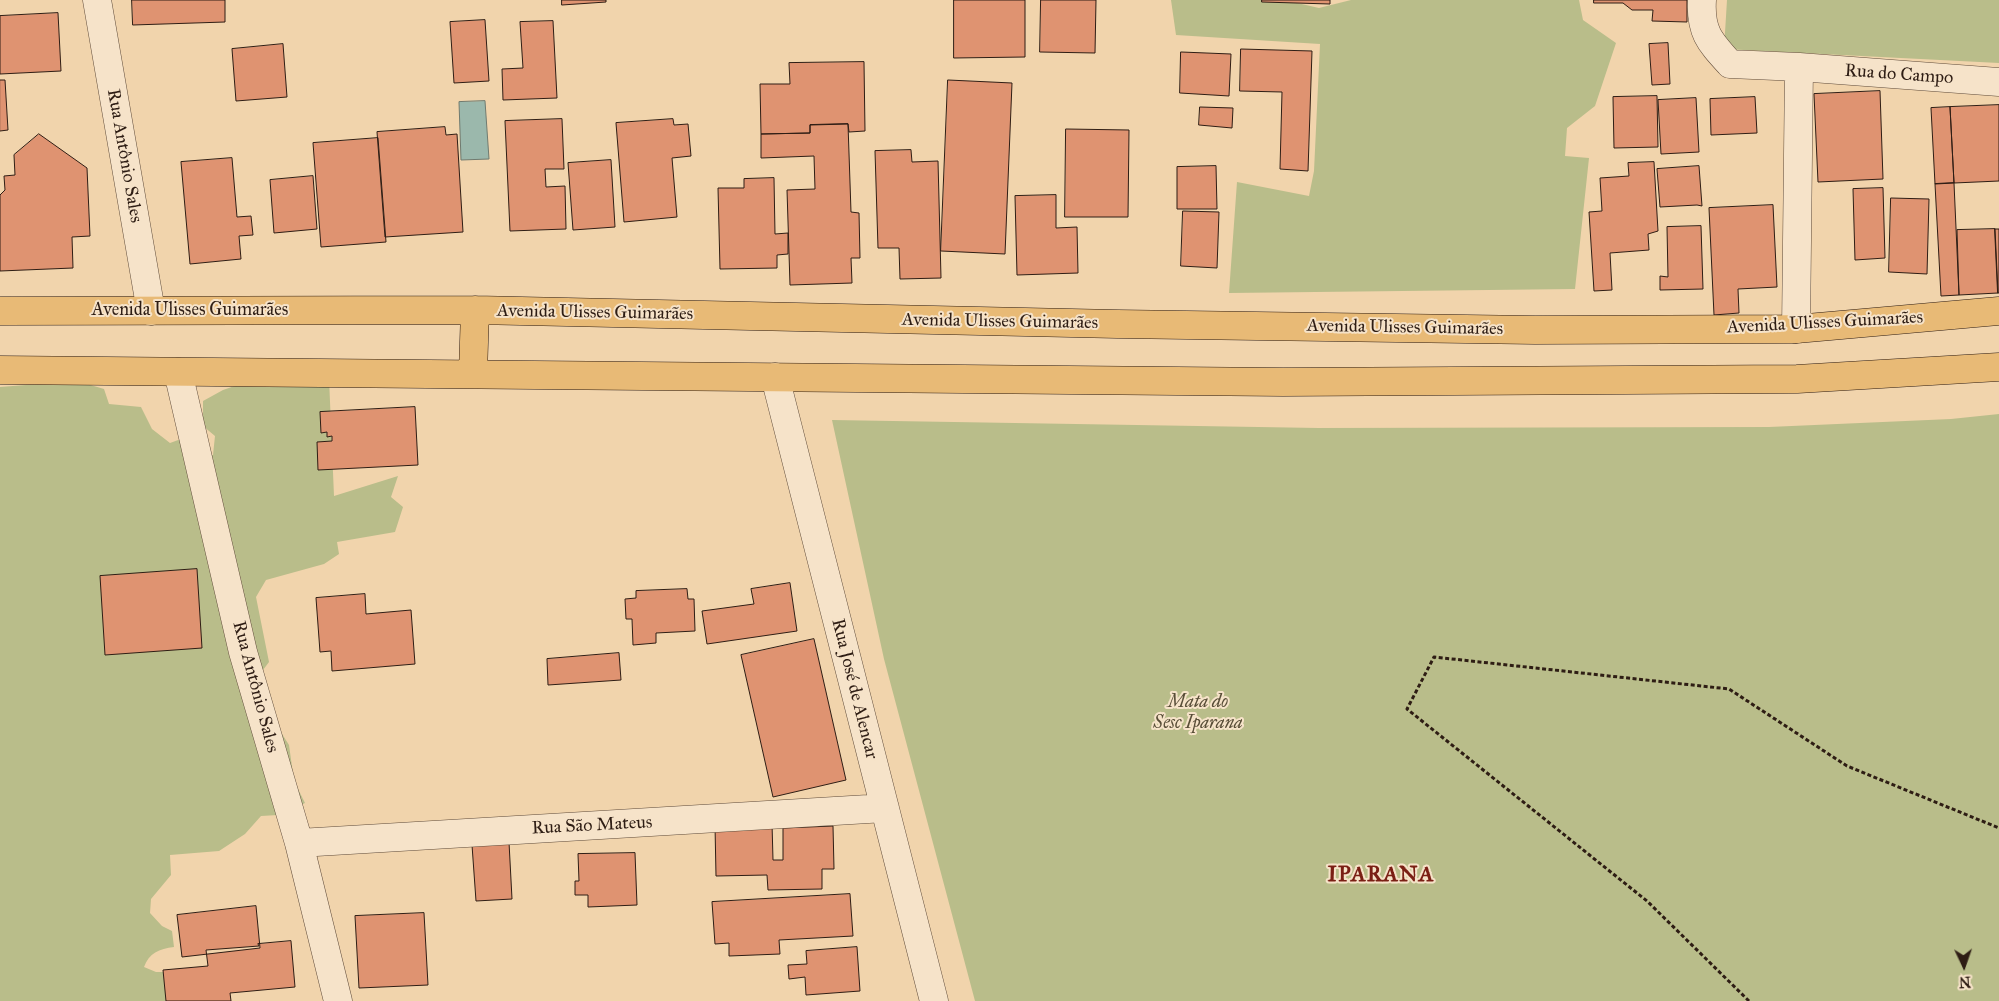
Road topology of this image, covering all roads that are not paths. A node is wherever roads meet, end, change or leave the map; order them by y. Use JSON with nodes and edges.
{"nodes":[{"id":1,"x":97,"y":0,"type":"edge"},
{"id":2,"x":1702,"y":0,"type":"edge"},
{"id":3,"x":1799,"y":67,"type":"junction"},
{"id":4,"x":1999,"y":82,"type":"edge"},
{"id":5,"x":0,"y":310,"type":"edge"},
{"id":6,"x":475,"y":310,"type":"junction"},
{"id":7,"x":151,"y":311,"type":"junction"},
{"id":8,"x":1999,"y":311,"type":"edge"},
{"id":9,"x":1796,"y":329,"type":"junction"},
{"id":10,"x":1999,"y":367,"type":"edge"},
{"id":11,"x":0,"y":370,"type":"edge"},
{"id":12,"x":178,"y":372,"type":"junction"},
{"id":13,"x":473,"y":374,"type":"junction"},
{"id":14,"x":775,"y":377,"type":"junction"},
{"id":15,"x":885,"y":808,"type":"junction"},
{"id":16,"x":299,"y":843,"type":"junction"},
{"id":17,"x":338,"y":1001,"type":"edge"},
{"id":18,"x":934,"y":1001,"type":"edge"}],
"edges":[{"from":1,"to":7,"type":"street","name":"Rua Antônio Sales"},
{"from":2,"to":3,"type":"street","name":"Rua do Campo"},
{"from":3,"to":4,"type":"street","name":"Rua do Campo"},
{"from":3,"to":9,"type":"street"},
{"from":5,"to":7,"type":"main road","name":"Avenida Ulisses Guimarães"},
{"from":6,"to":7,"type":"main road","name":"Avenida Ulisses Guimarães"},
{"from":6,"to":9,"type":"main road","name":"Avenida Ulisses Guimarães"},
{"from":6,"to":13,"type":"main road"},
{"from":8,"to":9,"type":"main road","name":"Avenida Ulisses Guimarães"},
{"from":10,"to":14,"type":"main road"},
{"from":11,"to":12,"type":"main road"},
{"from":12,"to":13,"type":"main road"},
{"from":12,"to":16,"type":"street","name":"Rua Antônio Sales"},
{"from":13,"to":14,"type":"main road"},
{"from":14,"to":15,"type":"street","name":"Rua José de Alencar"},
{"from":15,"to":16,"type":"street","name":"Rua São Mateus"},
{"from":15,"to":18,"type":"street","name":"Rua José de Alencar"},
{"from":16,"to":17,"type":"street","name":"Rua Antônio Sales"}]}
